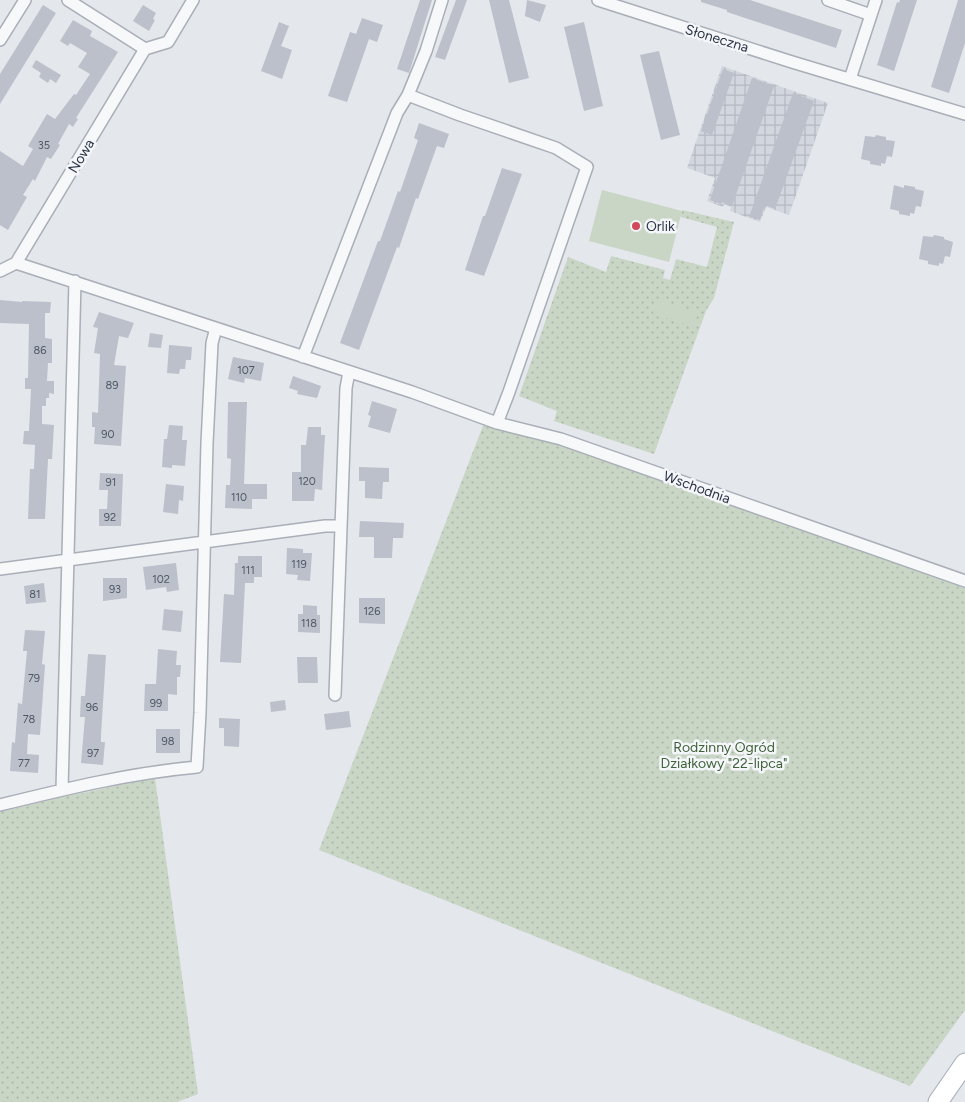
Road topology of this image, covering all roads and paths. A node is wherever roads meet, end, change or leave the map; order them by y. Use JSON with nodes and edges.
{"nodes":[{"id":1,"x":25,"y":0,"type":"edge"},
{"id":2,"x":68,"y":0,"type":"edge"},
{"id":3,"x":193,"y":0,"type":"edge"},
{"id":4,"x":442,"y":0,"type":"edge"},
{"id":5,"x":598,"y":0,"type":"edge"},
{"id":6,"x":828,"y":0,"type":"edge"},
{"id":7,"x":876,"y":0,"type":"edge"},
{"id":8,"x":633,"y":6,"type":"edge"},
{"id":9,"x":871,"y":15,"type":"junction"},
{"id":10,"x":0,"y":40,"type":"edge"},
{"id":11,"x":145,"y":49,"type":"junction"},
{"id":12,"x":850,"y":79,"type":"junction"},
{"id":13,"x":408,"y":95,"type":"junction"},
{"id":14,"x":965,"y":114,"type":"edge"},
{"id":15,"x":16,"y":263,"type":"junction"},
{"id":16,"x":0,"y":271,"type":"edge"},
{"id":17,"x":75,"y":281,"type":"junction"},
{"id":18,"x":216,"y":328,"type":"junction"},
{"id":19,"x":303,"y":357,"type":"junction"},
{"id":20,"x":349,"y":372,"type":"junction"},
{"id":21,"x":496,"y":423,"type":"junction"},
{"id":22,"x":340,"y":526,"type":"junction"},
{"id":23,"x":204,"y":542,"type":"junction"},
{"id":24,"x":68,"y":561,"type":"junction"},
{"id":25,"x":0,"y":569,"type":"edge"},
{"id":26,"x":965,"y":581,"type":"edge"},
{"id":27,"x":336,"y":695,"type":"dead end"},
{"id":28,"x":62,"y":790,"type":"junction"},
{"id":29,"x":0,"y":805,"type":"edge"},
{"id":30,"x":965,"y":1063,"type":"edge"},
{"id":31,"x":938,"y":1102,"type":"edge"}],
"edges":[{"from":1,"to":10,"type":"street"},
{"from":2,"to":11,"type":"street"},
{"from":3,"to":11,"type":"street"},
{"from":4,"to":13,"type":"street"},
{"from":5,"to":8,"type":"street","name":"Słoneczna"},
{"from":6,"to":9,"type":"street"},
{"from":7,"to":9,"type":"street"},
{"from":8,"to":12,"type":"street","name":"Słoneczna"},
{"from":9,"to":12,"type":"street"},
{"from":11,"to":15,"type":"street","name":"Nowa"},
{"from":12,"to":14,"type":"street","name":"Słoneczna"},
{"from":13,"to":19,"type":"street"},
{"from":13,"to":21,"type":"street"},
{"from":15,"to":16,"type":"street"},
{"from":15,"to":17,"type":"street","name":"Wschodnia"},
{"from":17,"to":18,"type":"street","name":"Wschodnia"},
{"from":17,"to":24,"type":"street"},
{"from":18,"to":19,"type":"street","name":"Wschodnia"},
{"from":18,"to":23,"type":"street"},
{"from":19,"to":20,"type":"street","name":"Wschodnia"},
{"from":20,"to":21,"type":"street","name":"Wschodnia"},
{"from":20,"to":22,"type":"street"},
{"from":21,"to":26,"type":"street","name":"Wschodnia"},
{"from":22,"to":23,"type":"street"},
{"from":22,"to":27,"type":"street"},
{"from":23,"to":24,"type":"street"},
{"from":23,"to":28,"type":"street"},
{"from":24,"to":25,"type":"street"},
{"from":24,"to":28,"type":"street"},
{"from":28,"to":29,"type":"street"},
{"from":30,"to":31,"type":"main road"}]}
